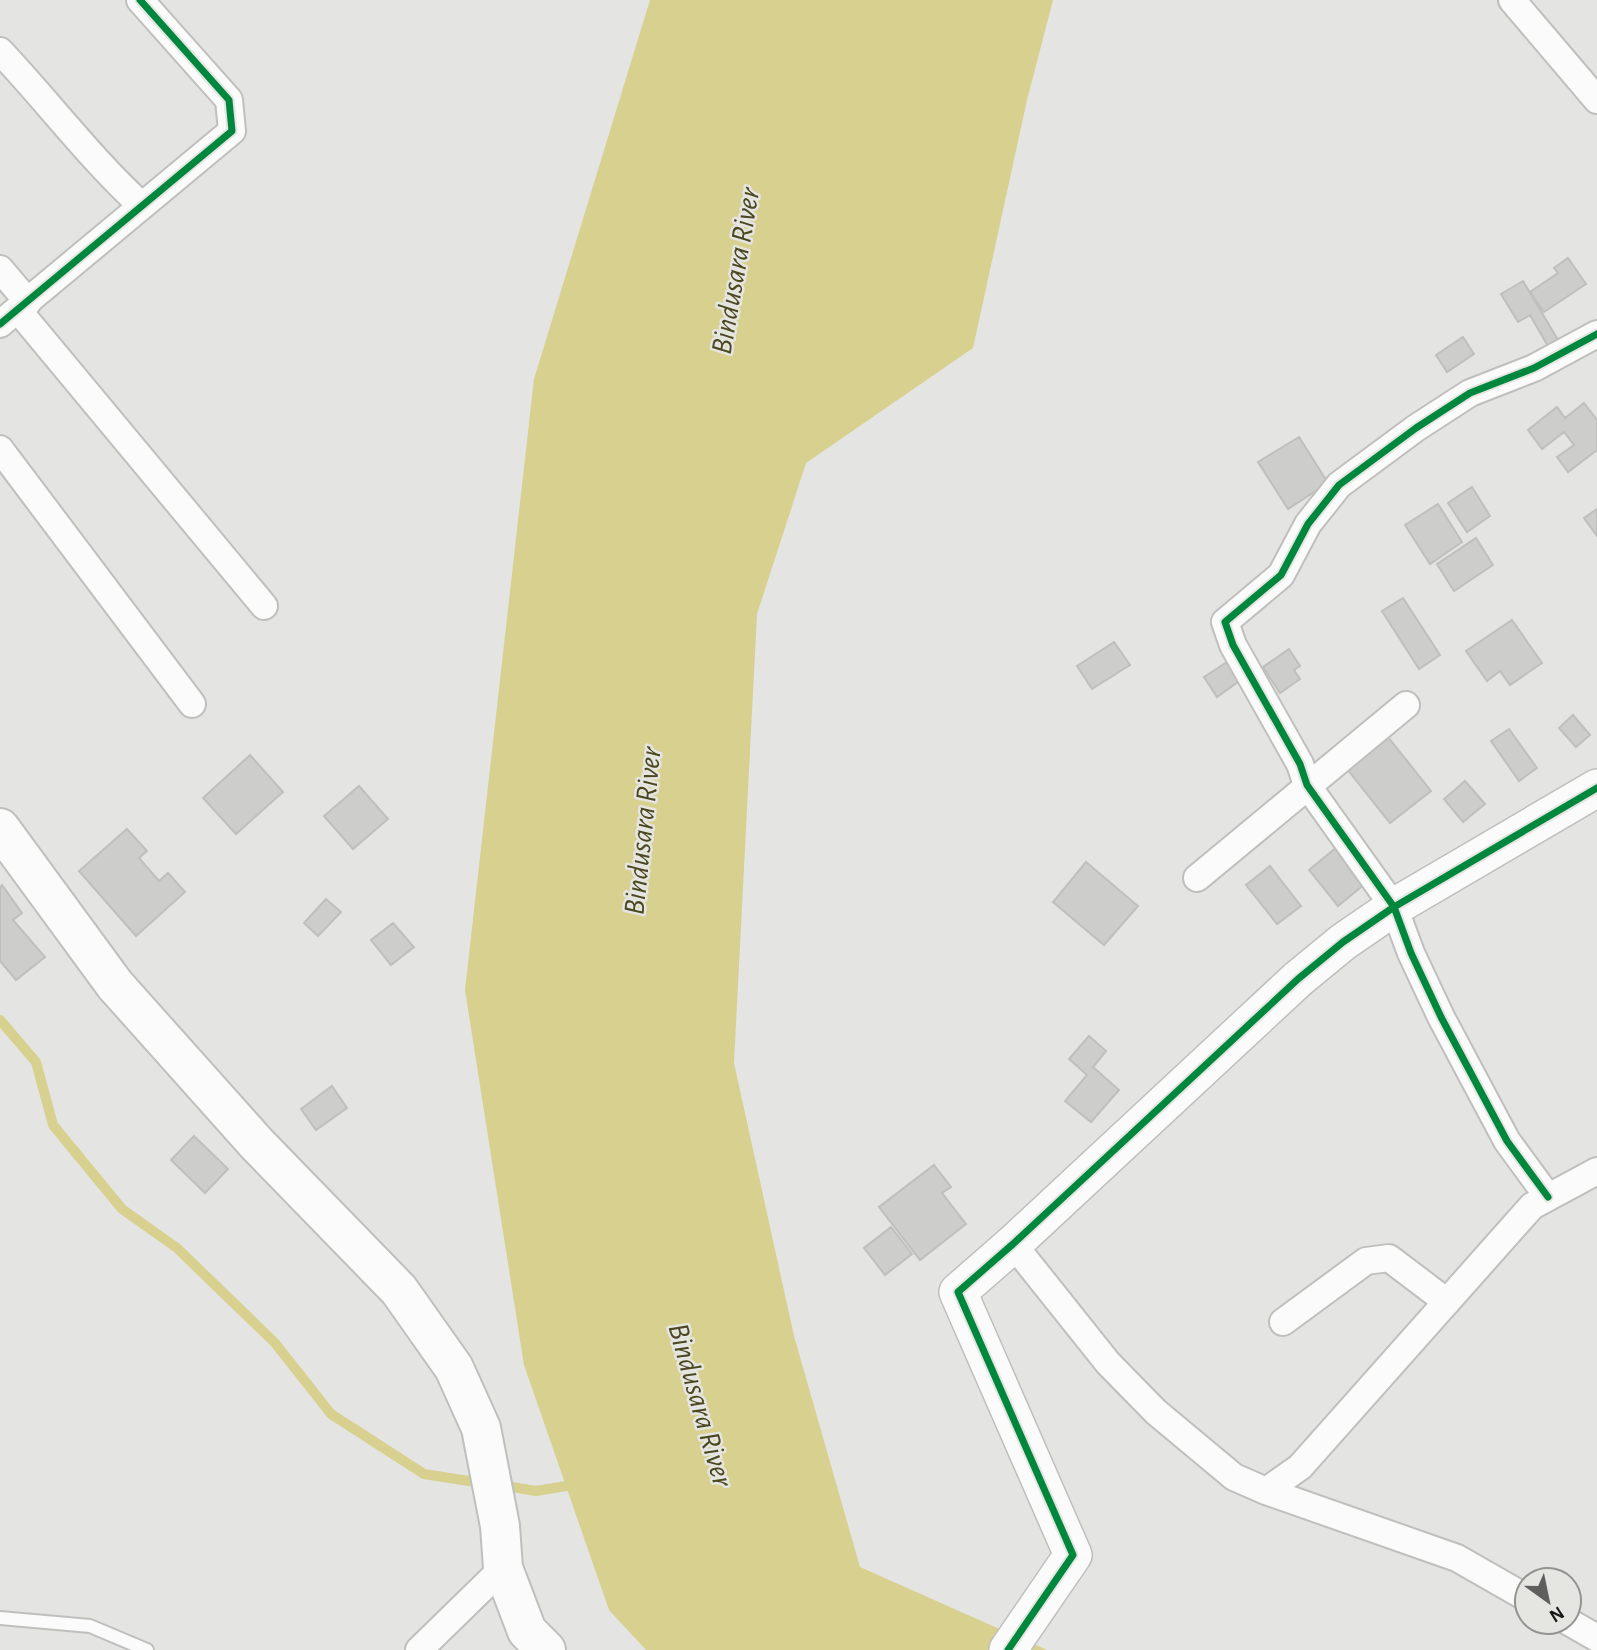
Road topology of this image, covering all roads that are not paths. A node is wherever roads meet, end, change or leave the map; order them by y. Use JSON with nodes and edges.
{"nodes":[{"id":1,"x":140,"y":0,"type":"edge"},
{"id":2,"x":1512,"y":0,"type":"edge"},
{"id":3,"x":0,"y":51,"type":"edge"},
{"id":4,"x":1597,"y":100,"type":"edge"},
{"id":5,"x":142,"y":205,"type":"junction"},
{"id":6,"x":0,"y":269,"type":"edge"},
{"id":7,"x":15,"y":312,"type":"edge"},
{"id":8,"x":1597,"y":334,"type":"edge"},
{"id":9,"x":0,"y":449,"type":"edge"},
{"id":10,"x":264,"y":606,"type":"dead end"},
{"id":11,"x":192,"y":704,"type":"dead end"},
{"id":12,"x":1406,"y":705,"type":"dead end"},
{"id":13,"x":1307,"y":785,"type":"junction"},
{"id":14,"x":1597,"y":788,"type":"edge"},
{"id":15,"x":0,"y":828,"type":"edge"},
{"id":16,"x":1197,"y":878,"type":"dead end"},
{"id":17,"x":1394,"y":907,"type":"junction"},
{"id":18,"x":1597,"y":1171,"type":"edge"},
{"id":19,"x":1548,"y":1197,"type":"junction"},
{"id":20,"x":1013,"y":1244,"type":"junction"},
{"id":21,"x":1447,"y":1301,"type":"junction"},
{"id":22,"x":1283,"y":1322,"type":"dead end"},
{"id":23,"x":1266,"y":1491,"type":"junction"},
{"id":24,"x":503,"y":1568,"type":"junction"},
{"id":25,"x":1513,"y":1590,"type":"edge"},
{"id":26,"x":0,"y":1618,"type":"edge"},
{"id":27,"x":147,"y":1650,"type":"edge"},
{"id":28,"x":419,"y":1650,"type":"edge"},
{"id":29,"x":546,"y":1650,"type":"edge"},
{"id":30,"x":1008,"y":1650,"type":"edge"}],
"edges":[{"from":1,"to":5,"type":"street"},
{"from":2,"to":4,"type":"street"},
{"from":3,"to":5,"type":"street"},
{"from":5,"to":7,"type":"street"},
{"from":6,"to":7,"type":"street"},
{"from":7,"to":10,"type":"street"},
{"from":8,"to":13,"type":"street"},
{"from":9,"to":11,"type":"street"},
{"from":12,"to":13,"type":"street"},
{"from":13,"to":16,"type":"street"},
{"from":13,"to":17,"type":"street"},
{"from":14,"to":17,"type":"street"},
{"from":15,"to":24,"type":"main road"},
{"from":17,"to":19,"type":"street"},
{"from":17,"to":20,"type":"street"},
{"from":18,"to":19,"type":"street"},
{"from":19,"to":21,"type":"street"},
{"from":20,"to":23,"type":"street"},
{"from":20,"to":30,"type":"street"},
{"from":21,"to":22,"type":"street"},
{"from":21,"to":23,"type":"street"},
{"from":23,"to":25,"type":"street"},
{"from":24,"to":28,"type":"street"},
{"from":24,"to":29,"type":"main road"},
{"from":26,"to":27,"type":"lane"}]}
